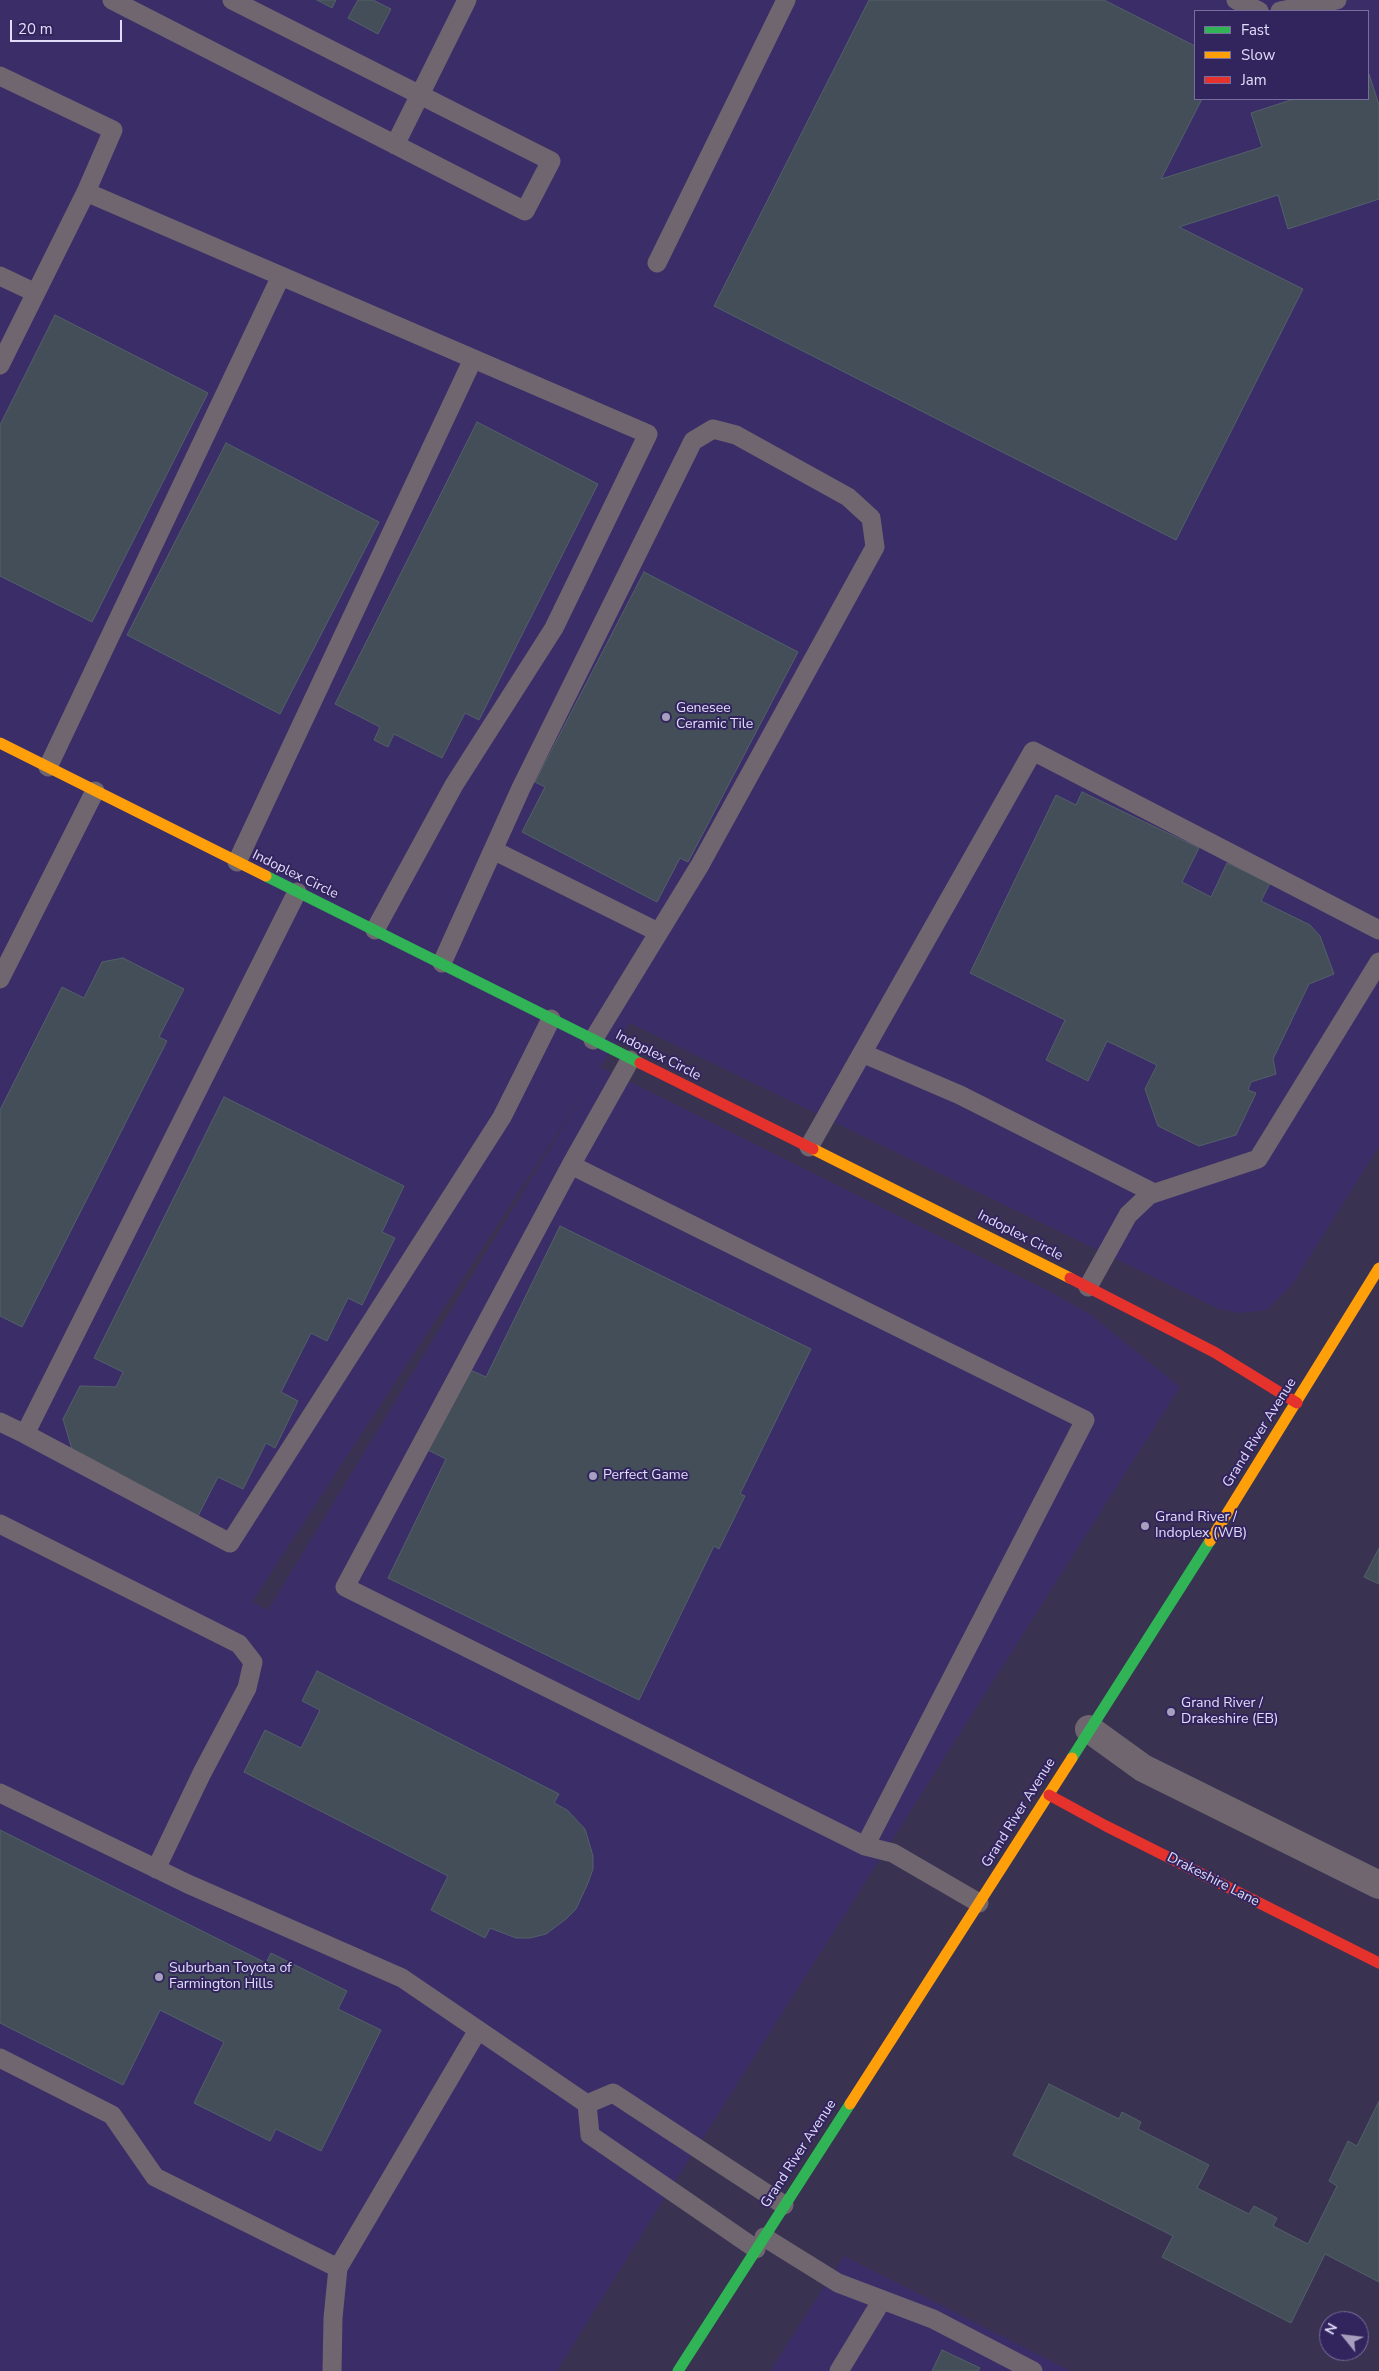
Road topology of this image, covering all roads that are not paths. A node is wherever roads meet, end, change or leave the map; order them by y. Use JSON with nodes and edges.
{"nodes":[{"id":1,"x":112,"y":0,"type":"edge"},
{"id":2,"x":232,"y":0,"type":"edge"},
{"id":3,"x":468,"y":0,"type":"edge"},
{"id":4,"x":786,"y":0,"type":"edge"},
{"id":5,"x":1236,"y":0,"type":"edge"},
{"id":6,"x":1337,"y":0,"type":"edge"},
{"id":7,"x":1257,"y":10,"type":"edge"},
{"id":8,"x":1285,"y":10,"type":"edge"},
{"id":9,"x":0,"y":76,"type":"edge"},
{"id":10,"x":420,"y":94,"type":"junction"},
{"id":11,"x":395,"y":145,"type":"junction"},
{"id":12,"x":86,"y":192,"type":"junction"},
{"id":13,"x":657,"y":263,"type":"dead end"},
{"id":14,"x":0,"y":276,"type":"edge"},
{"id":15,"x":281,"y":276,"type":"junction"},
{"id":16,"x":36,"y":293,"type":"junction"},
{"id":17,"x":473,"y":359,"type":"junction"},
{"id":18,"x":0,"y":365,"type":"edge"},
{"id":19,"x":0,"y":743,"type":"edge"},
{"id":20,"x":48,"y":767,"type":"junction"},
{"id":21,"x":95,"y":791,"type":"junction"},
{"id":22,"x":493,"y":850,"type":"junction"},
{"id":23,"x":237,"y":862,"type":"junction"},
{"id":24,"x":297,"y":892,"type":"junction"},
{"id":25,"x":375,"y":930,"type":"junction"},
{"id":26,"x":1379,"y":930,"type":"edge"},
{"id":27,"x":658,"y":932,"type":"junction"},
{"id":28,"x":1379,"y":962,"type":"edge"},
{"id":29,"x":442,"y":963,"type":"junction"},
{"id":30,"x":0,"y":979,"type":"edge"},
{"id":31,"x":551,"y":1019,"type":"junction"},
{"id":32,"x":593,"y":1040,"type":"junction"},
{"id":33,"x":862,"y":1053,"type":"junction"},
{"id":34,"x":630,"y":1060,"type":"junction"},
{"id":35,"x":809,"y":1147,"type":"junction"},
{"id":36,"x":571,"y":1165,"type":"junction"},
{"id":37,"x":1154,"y":1193,"type":"junction"},
{"id":38,"x":1379,"y":1268,"type":"edge"},
{"id":39,"x":1088,"y":1287,"type":"junction"},
{"id":40,"x":1297,"y":1403,"type":"junction"},
{"id":41,"x":0,"y":1422,"type":"edge"},
{"id":42,"x":25,"y":1434,"type":"junction"},
{"id":43,"x":0,"y":1524,"type":"edge"},
{"id":44,"x":1089,"y":1730,"type":"junction"},
{"id":45,"x":0,"y":1793,"type":"edge"},
{"id":46,"x":1049,"y":1794,"type":"junction"},
{"id":47,"x":865,"y":1846,"type":"junction"},
{"id":48,"x":156,"y":1869,"type":"junction"},
{"id":49,"x":1379,"y":1885,"type":"edge"},
{"id":50,"x":979,"y":1903,"type":"junction"},
{"id":51,"x":1379,"y":1963,"type":"edge"},
{"id":52,"x":478,"y":2030,"type":"junction"},
{"id":53,"x":0,"y":2058,"type":"edge"},
{"id":54,"x":587,"y":2104,"type":"junction"},
{"id":55,"x":784,"y":2205,"type":"junction"},
{"id":56,"x":760,"y":2243,"type":"junction"},
{"id":57,"x":338,"y":2268,"type":"junction"},
{"id":58,"x":882,"y":2300,"type":"junction"},
{"id":59,"x":332,"y":2371,"type":"edge"},
{"id":60,"x":678,"y":2371,"type":"edge"},
{"id":61,"x":839,"y":2371,"type":"edge"},
{"id":62,"x":1033,"y":2371,"type":"edge"}],
"edges":[{"from":1,"to":11,"type":"lane"},
{"from":2,"to":10,"type":"lane"},
{"from":3,"to":10,"type":"lane"},
{"from":4,"to":13,"type":"lane"},
{"from":5,"to":7,"type":"lane"},
{"from":6,"to":8,"type":"lane"},
{"from":9,"to":12,"type":"lane"},
{"from":10,"to":11,"type":"lane"},
{"from":10,"to":11,"type":"lane"},
{"from":12,"to":15,"type":"lane"},
{"from":12,"to":16,"type":"lane"},
{"from":14,"to":16,"type":"lane"},
{"from":15,"to":17,"type":"lane"},
{"from":15,"to":20,"type":"lane"},
{"from":16,"to":18,"type":"lane"},
{"from":17,"to":23,"type":"lane"},
{"from":17,"to":25,"type":"lane"},
{"from":19,"to":20,"type":"street","name":"Indoplex Circle"},
{"from":20,"to":21,"type":"street","name":"Indoplex Circle"},
{"from":21,"to":23,"type":"street","name":"Indoplex Circle"},
{"from":21,"to":30,"type":"lane"},
{"from":22,"to":27,"type":"lane"},
{"from":22,"to":27,"type":"lane"},
{"from":22,"to":29,"type":"lane"},
{"from":23,"to":24,"type":"street","name":"Indoplex Circle"},
{"from":24,"to":25,"type":"street","name":"Indoplex Circle"},
{"from":24,"to":42,"type":"lane"},
{"from":25,"to":29,"type":"street","name":"Indoplex Circle"},
{"from":26,"to":33,"type":"lane"},
{"from":27,"to":32,"type":"lane"},
{"from":28,"to":37,"type":"lane"},
{"from":29,"to":31,"type":"street","name":"Indoplex Circle"},
{"from":31,"to":32,"type":"street","name":"Indoplex Circle"},
{"from":31,"to":42,"type":"lane"},
{"from":32,"to":34,"type":"street","name":"Indoplex Circle"},
{"from":33,"to":35,"type":"lane"},
{"from":33,"to":37,"type":"lane"},
{"from":34,"to":35,"type":"street","name":"Indoplex Circle"},
{"from":34,"to":36,"type":"lane"},
{"from":35,"to":39,"type":"street","name":"Indoplex Circle"},
{"from":36,"to":47,"type":"lane"},
{"from":36,"to":47,"type":"lane"},
{"from":37,"to":39,"type":"lane"},
{"from":38,"to":40,"type":"street","name":"Grand River Avenue"},
{"from":39,"to":40,"type":"street","name":"Indoplex Circle"},
{"from":40,"to":44,"type":"street","name":"Grand River Avenue"},
{"from":41,"to":42,"type":"lane"},
{"from":43,"to":48,"type":"lane"},
{"from":44,"to":46,"type":"street","name":"Grand River Avenue"},
{"from":44,"to":49,"type":"street"},
{"from":45,"to":48,"type":"lane"},
{"from":46,"to":50,"type":"street","name":"Grand River Avenue"},
{"from":46,"to":51,"type":"street","name":"Drakeshire Lane"},
{"from":47,"to":50,"type":"lane"},
{"from":48,"to":52,"type":"lane"},
{"from":50,"to":55,"type":"street","name":"Grand River Avenue"},
{"from":52,"to":54,"type":"lane"},
{"from":52,"to":57,"type":"lane"},
{"from":53,"to":57,"type":"lane"},
{"from":54,"to":55,"type":"lane"},
{"from":54,"to":56,"type":"lane"},
{"from":55,"to":56,"type":"street","name":"Grand River Avenue"},
{"from":56,"to":58,"type":"lane"},
{"from":56,"to":60,"type":"street","name":"Grand River Avenue"},
{"from":57,"to":59,"type":"lane"},
{"from":58,"to":61,"type":"lane"},
{"from":58,"to":62,"type":"lane"}]}
